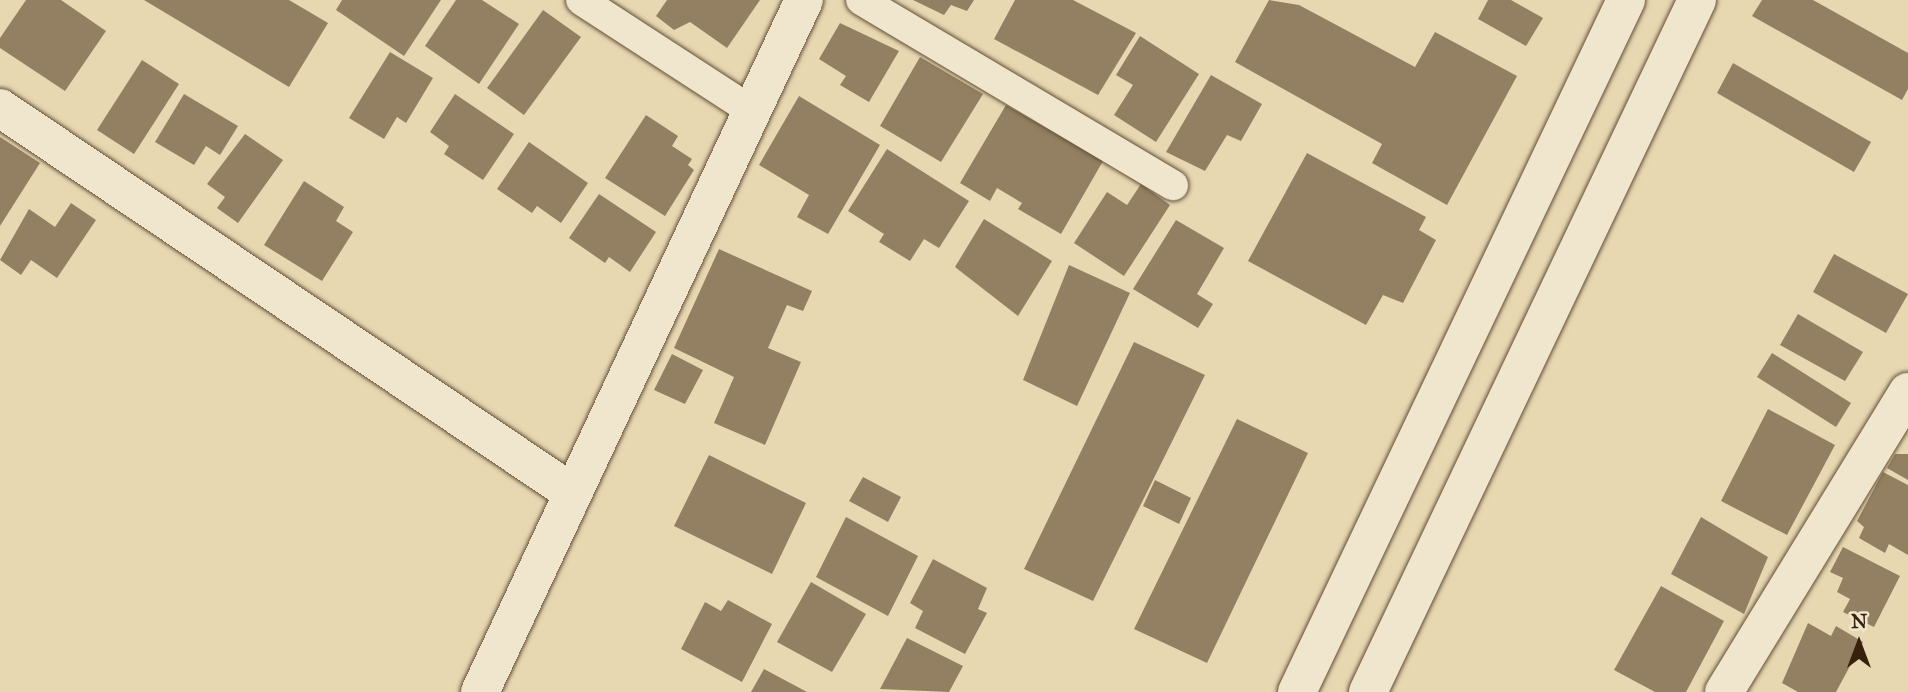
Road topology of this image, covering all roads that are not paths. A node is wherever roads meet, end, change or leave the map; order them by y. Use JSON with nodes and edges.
{"nodes":[{"id":1,"x":581,"y":0,"type":"edge"},
{"id":2,"x":804,"y":0,"type":"edge"},
{"id":3,"x":861,"y":0,"type":"edge"},
{"id":4,"x":1626,"y":0,"type":"edge"},
{"id":5,"x":1697,"y":0,"type":"edge"},
{"id":6,"x":0,"y":108,"type":"edge"},
{"id":7,"x":752,"y":111,"type":"junction"},
{"id":8,"x":1173,"y":185,"type":"dead end"},
{"id":9,"x":1908,"y":392,"type":"edge"},
{"id":10,"x":571,"y":492,"type":"junction"},
{"id":11,"x":480,"y":692,"type":"edge"},
{"id":12,"x":1297,"y":692,"type":"edge"},
{"id":13,"x":1367,"y":692,"type":"edge"},
{"id":14,"x":1724,"y":692,"type":"edge"}],
"edges":[{"from":1,"to":7,"type":"lane"},
{"from":2,"to":7,"type":"street"},
{"from":3,"to":8,"type":"lane"},
{"from":4,"to":12,"type":"street"},
{"from":5,"to":13,"type":"street"},
{"from":6,"to":10,"type":"street"},
{"from":7,"to":10,"type":"street"},
{"from":9,"to":14,"type":"street"},
{"from":10,"to":11,"type":"street"}]}
